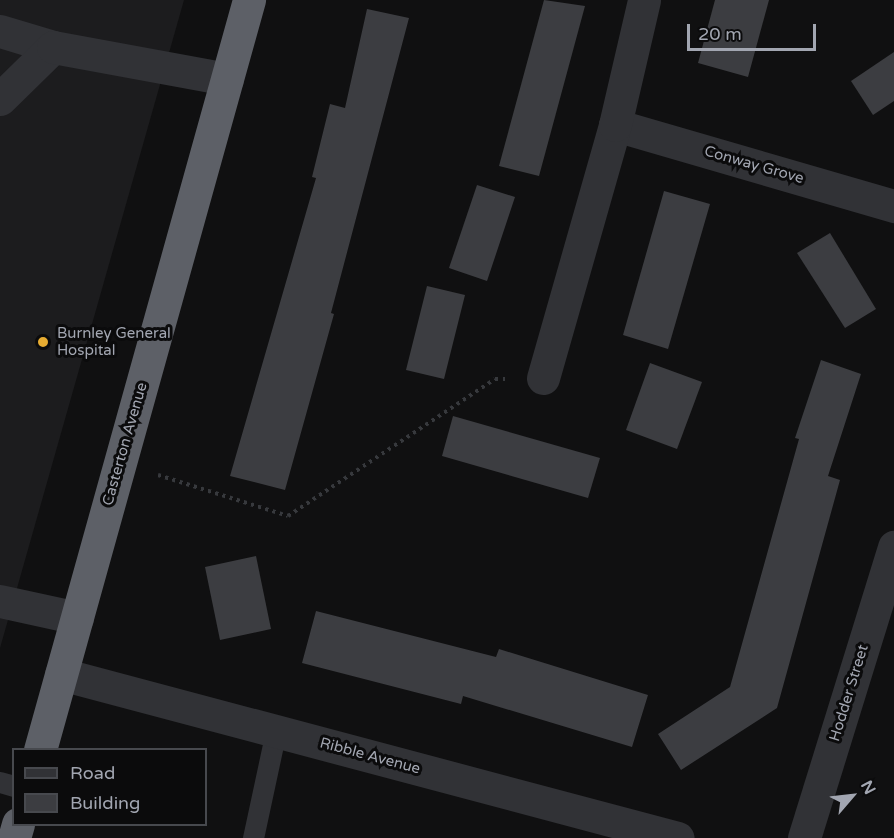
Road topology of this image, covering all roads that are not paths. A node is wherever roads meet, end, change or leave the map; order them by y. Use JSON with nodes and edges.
{"nodes":[{"id":1,"x":249,"y":0,"type":"edge"},
{"id":2,"x":644,"y":0,"type":"edge"},
{"id":3,"x":0,"y":31,"type":"edge"},
{"id":4,"x":53,"y":47,"type":"junction"},
{"id":5,"x":227,"y":79,"type":"junction"},
{"id":6,"x":0,"y":99,"type":"edge"},
{"id":7,"x":615,"y":125,"type":"junction"},
{"id":8,"x":894,"y":206,"type":"edge"},
{"id":9,"x":543,"y":378,"type":"dead end"},
{"id":10,"x":894,"y":548,"type":"edge"},
{"id":11,"x":0,"y":601,"type":"edge"},
{"id":12,"x":77,"y":618,"type":"junction"},
{"id":13,"x":61,"y":674,"type":"junction"},
{"id":14,"x":276,"y":731,"type":"junction"},
{"id":15,"x":40,"y":748,"type":"edge"},
{"id":16,"x":253,"y":838,"type":"edge"},
{"id":17,"x":678,"y":838,"type":"edge"},
{"id":18,"x":804,"y":838,"type":"edge"}],
"edges":[{"from":1,"to":5,"type":"highway","name":"Casterton Avenue"},
{"from":2,"to":7,"type":"street"},
{"from":3,"to":4,"type":"street"},
{"from":4,"to":5,"type":"street"},
{"from":4,"to":6,"type":"street"},
{"from":5,"to":12,"type":"highway","name":"Casterton Avenue"},
{"from":7,"to":8,"type":"street","name":"Conway Grove"},
{"from":7,"to":9,"type":"street"},
{"from":10,"to":18,"type":"street","name":"Hodder Street"},
{"from":11,"to":12,"type":"street"},
{"from":12,"to":13,"type":"highway","name":"Casterton Avenue"},
{"from":13,"to":14,"type":"street","name":"Ribble Avenue"},
{"from":13,"to":15,"type":"highway","name":"Casterton Avenue"},
{"from":14,"to":16,"type":"lane"},
{"from":14,"to":17,"type":"street","name":"Ribble Avenue"}]}
